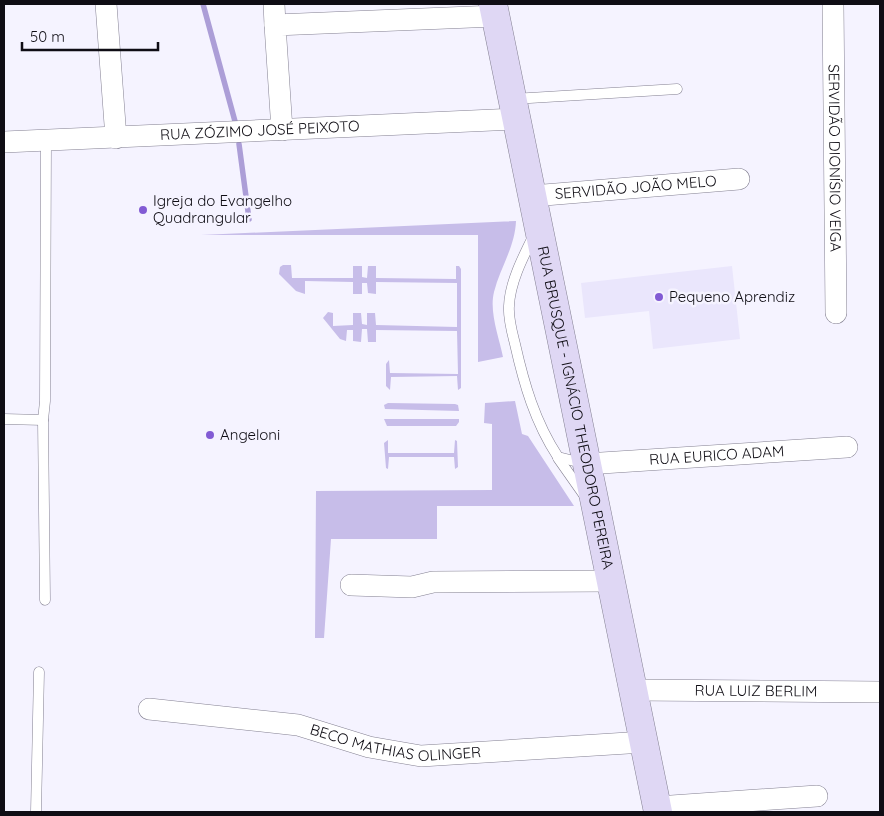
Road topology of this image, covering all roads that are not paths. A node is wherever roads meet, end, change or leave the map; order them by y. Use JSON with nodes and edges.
{"nodes":[{"id":1,"x":106,"y":4,"type":"edge"},
{"id":2,"x":274,"y":4,"type":"edge"},
{"id":3,"x":832,"y":4,"type":"edge"},
{"id":4,"x":494,"y":10,"type":"edge"},
{"id":5,"x":399,"y":12,"type":"edge"},
{"id":6,"x":275,"y":25,"type":"junction"},
{"id":7,"x":677,"y":88,"type":"dead end"},
{"id":8,"x":514,"y":109,"type":"junction"},
{"id":9,"x":282,"y":130,"type":"junction"},
{"id":10,"x":116,"y":138,"type":"junction"},
{"id":11,"x":46,"y":140,"type":"junction"},
{"id":12,"x":4,"y":142,"type":"edge"},
{"id":13,"x":738,"y":179,"type":"dead end"},
{"id":14,"x":532,"y":196,"type":"junction"},
{"id":15,"x":538,"y":227,"type":"junction"},
{"id":16,"x":836,"y":313,"type":"dead end"},
{"id":17,"x":4,"y":419,"type":"edge"},
{"id":18,"x":43,"y":420,"type":"junction"},
{"id":19,"x":847,"y":447,"type":"dead end"},
{"id":20,"x":558,"y":457,"type":"junction"},
{"id":21,"x":586,"y":464,"type":"junction"},
{"id":22,"x":597,"y":514,"type":"junction"},
{"id":23,"x":611,"y":581,"type":"junction"},
{"id":24,"x":351,"y":586,"type":"dead end"},
{"id":25,"x":45,"y":600,"type":"dead end"},
{"id":26,"x":39,"y":672,"type":"dead end"},
{"id":27,"x":634,"y":690,"type":"junction"},
{"id":28,"x":880,"y":692,"type":"edge"},
{"id":29,"x":149,"y":709,"type":"dead end"},
{"id":30,"x":644,"y":742,"type":"junction"},
{"id":31,"x":817,"y":796,"type":"dead end"},
{"id":32,"x":792,"y":805,"type":"edge"},
{"id":33,"x":657,"y":810,"type":"edge"},
{"id":34,"x":36,"y":812,"type":"edge"}],
"edges":[{"from":1,"to":10,"type":"street"},
{"from":2,"to":6,"type":"street"},
{"from":3,"to":16,"type":"street","name":"SERVIDÃO DIONÍSIO VEIGA"},
{"from":4,"to":5,"type":"street"},
{"from":4,"to":8,"type":"main road","name":"RUA BRUSQUE - IGNÁCIO THEODORO PEREIRA"},
{"from":5,"to":6,"type":"street"},
{"from":6,"to":9,"type":"street"},
{"from":7,"to":8,"type":"lane"},
{"from":8,"to":9,"type":"street","name":"RUA ZÓZIMO JOSÉ PEIXOTO"},
{"from":8,"to":14,"type":"main road","name":"RUA BRUSQUE - IGNÁCIO THEODORO PEREIRA"},
{"from":9,"to":10,"type":"street","name":"RUA ZÓZIMO JOSÉ PEIXOTO"},
{"from":10,"to":11,"type":"street","name":"RUA ZÓZIMO JOSÉ PEIXOTO"},
{"from":11,"to":12,"type":"street","name":"RUA ZÓZIMO JOSÉ PEIXOTO"},
{"from":11,"to":18,"type":"lane"},
{"from":13,"to":14,"type":"street","name":"SERVIDÃO JOÃO MELO"},
{"from":14,"to":15,"type":"main road","name":"RUA BRUSQUE - IGNÁCIO THEODORO PEREIRA"},
{"from":15,"to":20,"type":"lane"},
{"from":15,"to":21,"type":"main road","name":"RUA BRUSQUE - IGNÁCIO THEODORO PEREIRA"},
{"from":17,"to":18,"type":"lane"},
{"from":18,"to":25,"type":"lane"},
{"from":19,"to":21,"type":"street","name":"RUA EURICO ADAM"},
{"from":20,"to":21,"type":"lane"},
{"from":20,"to":22,"type":"lane"},
{"from":21,"to":22,"type":"main road","name":"RUA BRUSQUE - IGNÁCIO THEODORO PEREIRA"},
{"from":22,"to":23,"type":"main road","name":"RUA BRUSQUE - IGNÁCIO THEODORO PEREIRA"},
{"from":23,"to":24,"type":"street"},
{"from":23,"to":27,"type":"main road","name":"RUA BRUSQUE - IGNÁCIO THEODORO PEREIRA"},
{"from":26,"to":34,"type":"lane"},
{"from":27,"to":28,"type":"street","name":"RUA LUIZ BERLIM"},
{"from":27,"to":30,"type":"main road","name":"RUA BRUSQUE - IGNÁCIO THEODORO PEREIRA"},
{"from":29,"to":30,"type":"street","name":"BECO MATHIAS OLINGER"},
{"from":30,"to":33,"type":"main road","name":"RUA BRUSQUE - IGNÁCIO THEODORO PEREIRA"},
{"from":31,"to":32,"type":"street"},
{"from":32,"to":33,"type":"street"}]}
